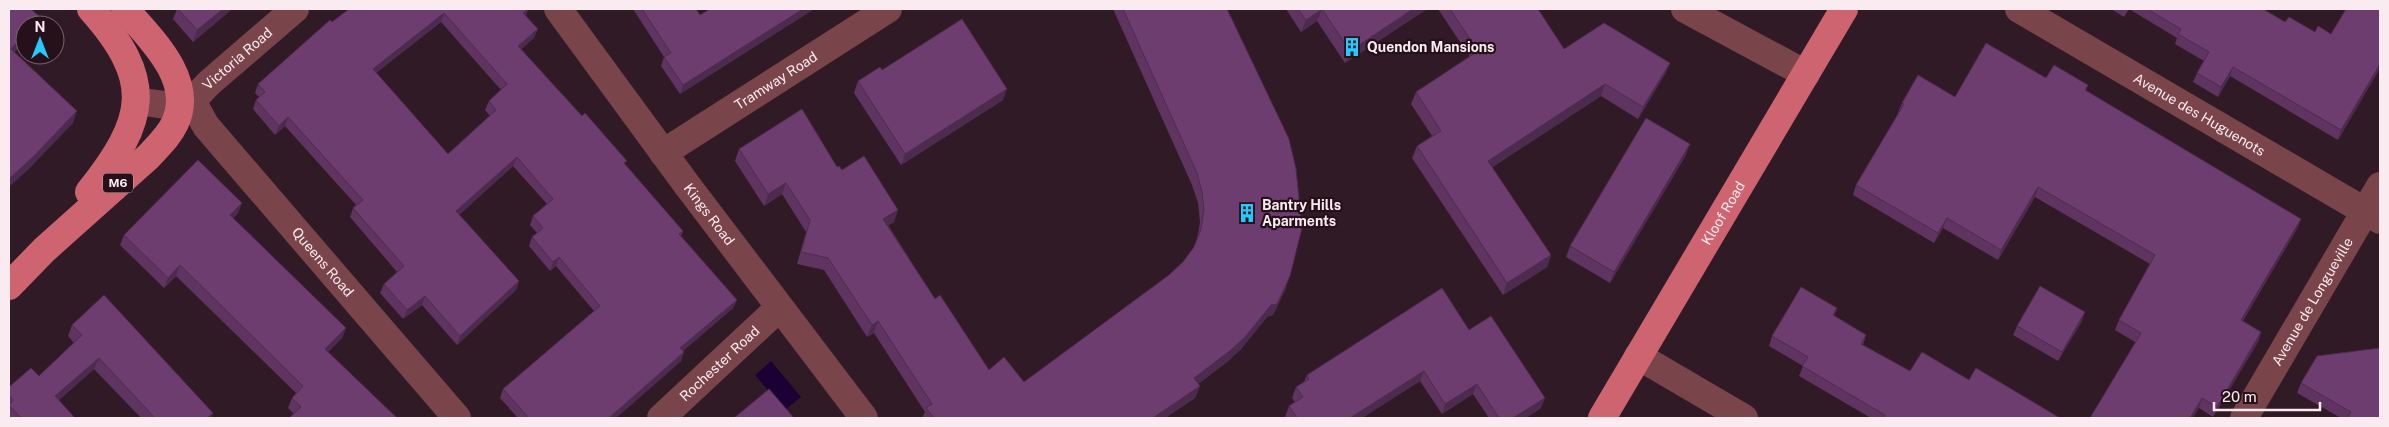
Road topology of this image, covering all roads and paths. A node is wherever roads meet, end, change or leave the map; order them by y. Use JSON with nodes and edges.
{"nodes":[{"id":1,"x":91,"y":9,"type":"edge"},
{"id":2,"x":125,"y":9,"type":"edge"},
{"id":3,"x":295,"y":9,"type":"edge"},
{"id":4,"x":558,"y":9,"type":"edge"},
{"id":5,"x":888,"y":9,"type":"edge"},
{"id":6,"x":1685,"y":9,"type":"edge"},
{"id":7,"x":1844,"y":9,"type":"edge"},
{"id":8,"x":2019,"y":9,"type":"edge"},
{"id":9,"x":1806,"y":74,"type":"junction"},
{"id":10,"x":136,"y":101,"type":"junction"},
{"id":11,"x":186,"y":104,"type":"junction"},
{"id":12,"x":663,"y":153,"type":"junction"},
{"id":13,"x":2380,"y":186,"type":"edge"},
{"id":14,"x":2373,"y":215,"type":"edge"},
{"id":15,"x":44,"y":250,"type":"junction"},
{"id":16,"x":9,"y":286,"type":"edge"},
{"id":17,"x":779,"y":308,"type":"junction"},
{"id":18,"x":1638,"y":356,"type":"junction"},
{"id":19,"x":448,"y":415,"type":"edge"},
{"id":20,"x":661,"y":418,"type":"edge"},
{"id":21,"x":864,"y":418,"type":"edge"},
{"id":22,"x":1602,"y":418,"type":"edge"},
{"id":23,"x":1744,"y":418,"type":"edge"},
{"id":24,"x":2244,"y":418,"type":"edge"}],
"edges":[{"from":1,"to":10,"type":"main road","number":"M6"},
{"from":2,"to":11,"type":"main road","name":"Queens Road","number":"M6"},
{"from":3,"to":11,"type":"street","name":"Victoria Road"},
{"from":4,"to":12,"type":"street","name":"Kings Road"},
{"from":5,"to":12,"type":"street","name":"Tramway Road"},
{"from":6,"to":9,"type":"street"},
{"from":7,"to":9,"type":"main road","name":"Kloof Road"},
{"from":8,"to":14,"type":"street","name":"Avenue des Huguenots"},
{"from":9,"to":18,"type":"main road","name":"Kloof Road"},
{"from":10,"to":11,"type":"street"},
{"from":10,"to":15,"type":"main road","name":"Victoria Road","number":"M6"},
{"from":11,"to":15,"type":"main road","name":"Victoria Road","number":"M6"},
{"from":11,"to":19,"type":"street","name":"Queens Road"},
{"from":12,"to":17,"type":"street","name":"Kings Road"},
{"from":13,"to":14,"type":"street","name":"Avenue de Longueville"},
{"from":14,"to":24,"type":"street","name":"Avenue de Longueville"},
{"from":15,"to":16,"type":"main road","name":"Victoria Road","number":"M6"},
{"from":17,"to":20,"type":"street","name":"Rochester Road"},
{"from":17,"to":21,"type":"street","name":"Kings Road"},
{"from":18,"to":22,"type":"main road","name":"Kloof Road"},
{"from":18,"to":23,"type":"street"}]}
